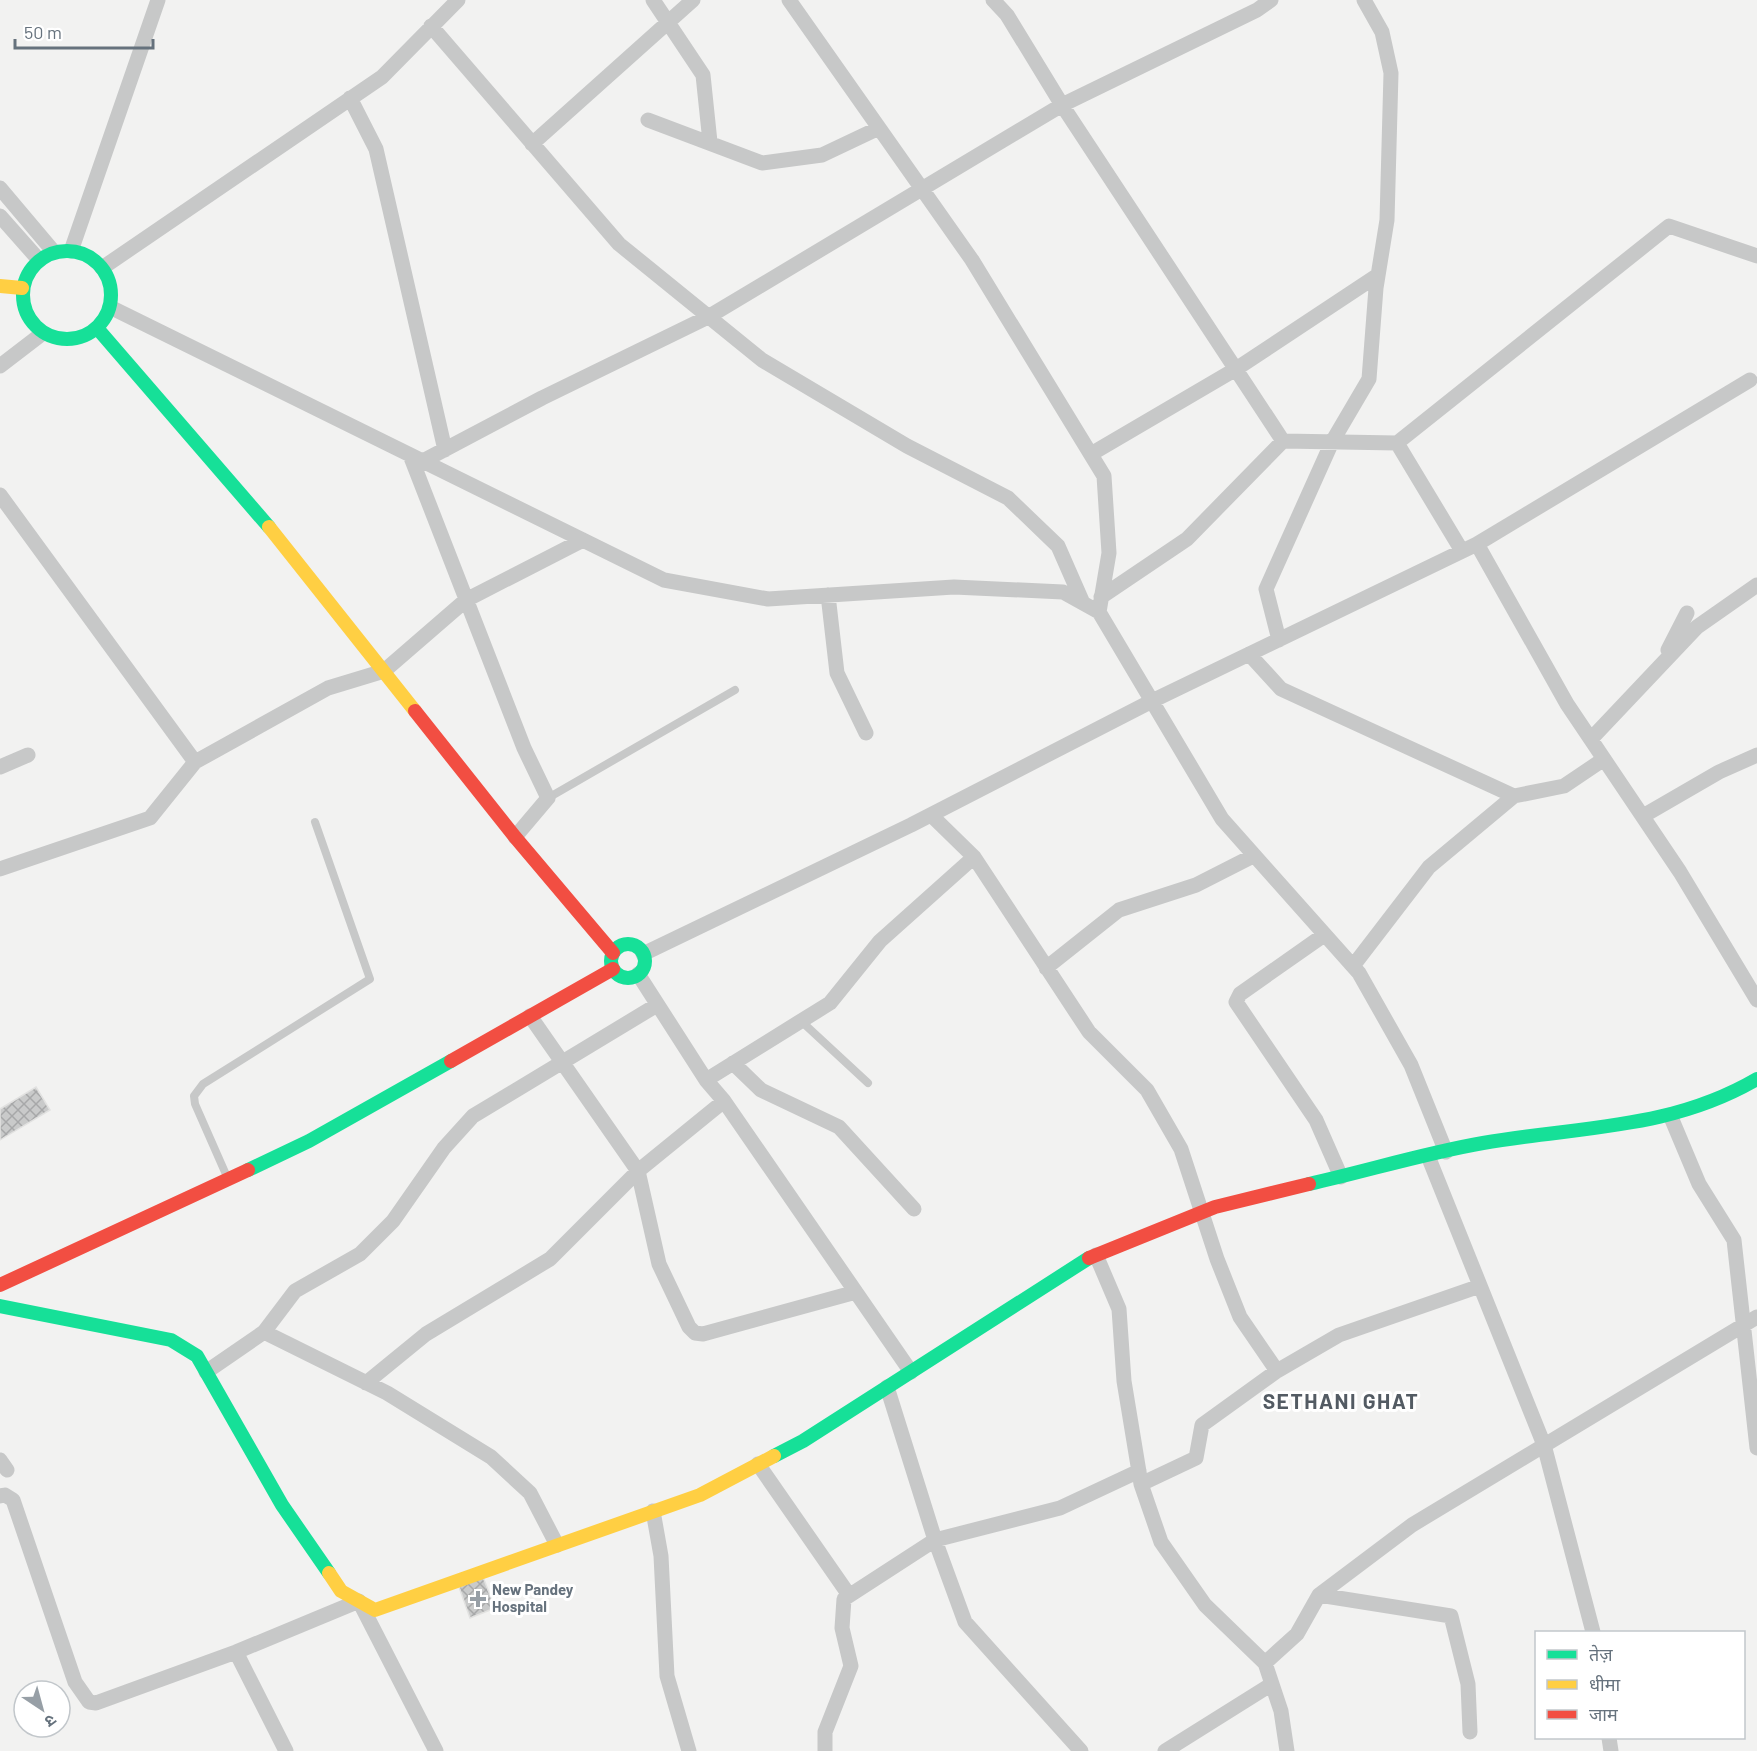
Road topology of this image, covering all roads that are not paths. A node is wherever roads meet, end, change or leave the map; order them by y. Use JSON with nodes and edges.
{"nodes":[{"id":1,"x":158,"y":0,"type":"edge"},
{"id":2,"x":458,"y":0,"type":"edge"},
{"id":3,"x":653,"y":0,"type":"edge"},
{"id":4,"x":693,"y":0,"type":"edge"},
{"id":5,"x":789,"y":0,"type":"edge"},
{"id":6,"x":993,"y":0,"type":"edge"},
{"id":7,"x":1271,"y":0,"type":"edge"},
{"id":8,"x":1364,"y":0,"type":"edge"},
{"id":9,"x":669,"y":21,"type":"junction"},
{"id":10,"x":431,"y":26,"type":"junction"},
{"id":11,"x":350,"y":98,"type":"junction"},
{"id":12,"x":1062,"y":105,"type":"junction"},
{"id":13,"x":648,"y":120,"type":"dead end"},
{"id":14,"x":879,"y":128,"type":"junction"},
{"id":15,"x":710,"y":142,"type":"junction"},
{"id":16,"x":532,"y":144,"type":"junction"},
{"id":17,"x":0,"y":188,"type":"edge"},
{"id":18,"x":922,"y":188,"type":"junction"},
{"id":19,"x":0,"y":216,"type":"edge"},
{"id":20,"x":71,"y":251,"type":"junction"},
{"id":21,"x":54,"y":252,"type":"junction"},
{"id":22,"x":1757,"y":256,"type":"edge"},
{"id":23,"x":39,"y":260,"type":"junction"},
{"id":24,"x":102,"y":268,"type":"junction"},
{"id":25,"x":1378,"y":275,"type":"junction"},
{"id":26,"x":0,"y":286,"type":"edge"},
{"id":27,"x":22,"y":288,"type":"junction"},
{"id":28,"x":110,"y":307,"type":"junction"},
{"id":29,"x":708,"y":316,"type":"junction"},
{"id":30,"x":97,"y":328,"type":"junction"},
{"id":31,"x":43,"y":333,"type":"junction"},
{"id":32,"x":0,"y":366,"type":"edge"},
{"id":33,"x":1236,"y":369,"type":"junction"},
{"id":34,"x":1750,"y":380,"type":"dead end"},
{"id":35,"x":1283,"y":441,"type":"junction"},
{"id":36,"x":1332,"y":442,"type":"junction"},
{"id":37,"x":1397,"y":443,"type":"junction"},
{"id":38,"x":445,"y":450,"type":"junction"},
{"id":39,"x":1091,"y":454,"type":"junction"},
{"id":40,"x":417,"y":458,"type":"junction"},
{"id":41,"x":0,"y":495,"type":"edge"},
{"id":42,"x":583,"y":540,"type":"junction"},
{"id":43,"x":1477,"y":544,"type":"junction"},
{"id":44,"x":1462,"y":551,"type":"junction"},
{"id":45,"x":1757,"y":585,"type":"edge"},
{"id":46,"x":828,"y":596,"type":"junction"},
{"id":47,"x":466,"y":600,"type":"junction"},
{"id":48,"x":1083,"y":603,"type":"junction"},
{"id":49,"x":1100,"y":605,"type":"junction"},
{"id":50,"x":1687,"y":613,"type":"dead end"},
{"id":51,"x":1279,"y":640,"type":"junction"},
{"id":52,"x":1249,"y":654,"type":"junction"},
{"id":53,"x":1658,"y":668,"type":"junction"},
{"id":54,"x":384,"y":671,"type":"junction"},
{"id":55,"x":735,"y":690,"type":"dead end"},
{"id":56,"x":1152,"y":701,"type":"junction"},
{"id":57,"x":866,"y":733,"type":"dead end"},
{"id":58,"x":1591,"y":739,"type":"junction"},
{"id":59,"x":28,"y":755,"type":"dead end"},
{"id":60,"x":1757,"y":755,"type":"edge"},
{"id":61,"x":1604,"y":759,"type":"junction"},
{"id":62,"x":195,"y":762,"type":"junction"},
{"id":63,"x":0,"y":767,"type":"edge"},
{"id":64,"x":1514,"y":796,"type":"junction"},
{"id":65,"x":548,"y":798,"type":"junction"},
{"id":66,"x":931,"y":815,"type":"junction"},
{"id":67,"x":1643,"y":816,"type":"junction"},
{"id":68,"x":315,"y":822,"type":"dead end"},
{"id":69,"x":515,"y":837,"type":"junction"},
{"id":70,"x":1253,"y":856,"type":"junction"},
{"id":71,"x":974,"y":857,"type":"junction"},
{"id":72,"x":0,"y":869,"type":"edge"},
{"id":73,"x":1324,"y":935,"type":"junction"},
{"id":74,"x":613,"y":953,"type":"junction"},
{"id":75,"x":643,"y":954,"type":"junction"},
{"id":76,"x":1353,"y":966,"type":"junction"},
{"id":77,"x":1046,"y":968,"type":"junction"},
{"id":78,"x":613,"y":969,"type":"junction"},
{"id":79,"x":638,"y":974,"type":"junction"},
{"id":80,"x":1757,"y":1000,"type":"edge"},
{"id":81,"x":657,"y":1005,"type":"junction"},
{"id":82,"x":530,"y":1016,"type":"junction"},
{"id":83,"x":801,"y":1021,"type":"junction"},
{"id":84,"x":562,"y":1063,"type":"junction"},
{"id":85,"x":733,"y":1064,"type":"junction"},
{"id":86,"x":1757,"y":1079,"type":"edge"},
{"id":87,"x":706,"y":1080,"type":"junction"},
{"id":88,"x":867,"y":1083,"type":"dead end"},
{"id":89,"x":724,"y":1101,"type":"junction"},
{"id":90,"x":1670,"y":1115,"type":"junction"},
{"id":91,"x":1446,"y":1152,"type":"junction"},
{"id":92,"x":1428,"y":1156,"type":"junction"},
{"id":93,"x":638,"y":1171,"type":"junction"},
{"id":94,"x":1341,"y":1177,"type":"junction"},
{"id":95,"x":228,"y":1180,"type":"junction"},
{"id":96,"x":914,"y":1209,"type":"dead end"},
{"id":97,"x":1201,"y":1213,"type":"junction"},
{"id":98,"x":1096,"y":1255,"type":"junction"},
{"id":99,"x":0,"y":1285,"type":"edge"},
{"id":100,"x":1480,"y":1286,"type":"junction"},
{"id":101,"x":856,"y":1292,"type":"junction"},
{"id":102,"x":0,"y":1306,"type":"edge"},
{"id":103,"x":1750,"y":1321,"type":"edge"},
{"id":104,"x":264,"y":1332,"type":"junction"},
{"id":105,"x":1277,"y":1371,"type":"junction"},
{"id":106,"x":206,"y":1372,"type":"junction"},
{"id":107,"x":911,"y":1372,"type":"junction"},
{"id":108,"x":366,"y":1383,"type":"junction"},
{"id":109,"x":887,"y":1387,"type":"junction"},
{"id":110,"x":1544,"y":1445,"type":"junction"},
{"id":111,"x":1757,"y":1448,"type":"edge"},
{"id":112,"x":758,"y":1464,"type":"junction"},
{"id":113,"x":1140,"y":1478,"type":"junction"},
{"id":114,"x":0,"y":1496,"type":"edge"},
{"id":115,"x":653,"y":1511,"type":"junction"},
{"id":116,"x":934,"y":1540,"type":"junction"},
{"id":117,"x":557,"y":1545,"type":"junction"},
{"id":118,"x":849,"y":1595,"type":"junction"},
{"id":119,"x":1319,"y":1595,"type":"junction"},
{"id":120,"x":359,"y":1601,"type":"junction"},
{"id":121,"x":1593,"y":1631,"type":"edge"},
{"id":122,"x":236,"y":1652,"type":"junction"},
{"id":123,"x":1265,"y":1663,"type":"junction"},
{"id":124,"x":1272,"y":1684,"type":"junction"},
{"id":125,"x":1470,"y":1732,"type":"dead end"},
{"id":126,"x":286,"y":1751,"type":"edge"},
{"id":127,"x":436,"y":1751,"type":"edge"},
{"id":128,"x":689,"y":1751,"type":"edge"},
{"id":129,"x":825,"y":1751,"type":"edge"},
{"id":130,"x":1081,"y":1751,"type":"edge"},
{"id":131,"x":1166,"y":1751,"type":"edge"},
{"id":132,"x":1287,"y":1751,"type":"edge"}],
"edges":[{"from":1,"to":20,"type":"street"},
{"from":2,"to":10,"type":"street"},
{"from":3,"to":9,"type":"street"},
{"from":4,"to":9,"type":"street"},
{"from":5,"to":14,"type":"street"},
{"from":6,"to":12,"type":"street"},
{"from":7,"to":12,"type":"street"},
{"from":8,"to":25,"type":"street"},
{"from":9,"to":15,"type":"street"},
{"from":9,"to":16,"type":"street"},
{"from":10,"to":11,"type":"street"},
{"from":10,"to":16,"type":"street"},
{"from":11,"to":24,"type":"street"},
{"from":11,"to":38,"type":"street"},
{"from":12,"to":18,"type":"street"},
{"from":12,"to":33,"type":"street"},
{"from":13,"to":15,"type":"street"},
{"from":14,"to":15,"type":"street"},
{"from":14,"to":18,"type":"street"},
{"from":16,"to":29,"type":"street"},
{"from":17,"to":21,"type":"street"},
{"from":18,"to":29,"type":"street"},
{"from":18,"to":39,"type":"street"},
{"from":19,"to":23,"type":"street"},
{"from":20,"to":21,"type":"street"},
{"from":20,"to":24,"type":"street"},
{"from":21,"to":23,"type":"street"},
{"from":22,"to":37,"type":"street"},
{"from":23,"to":27,"type":"street"},
{"from":24,"to":28,"type":"street"},
{"from":25,"to":33,"type":"street"},
{"from":25,"to":36,"type":"street"},
{"from":26,"to":27,"type":"street"},
{"from":27,"to":31,"type":"street"},
{"from":28,"to":30,"type":"street"},
{"from":28,"to":40,"type":"street"},
{"from":29,"to":38,"type":"street"},
{"from":29,"to":48,"type":"street"},
{"from":30,"to":31,"type":"street"},
{"from":30,"to":54,"type":"street"},
{"from":31,"to":32,"type":"street"},
{"from":33,"to":35,"type":"street"},
{"from":33,"to":39,"type":"street"},
{"from":34,"to":43,"type":"street"},
{"from":35,"to":36,"type":"street"},
{"from":35,"to":49,"type":"street"},
{"from":36,"to":37,"type":"street"},
{"from":36,"to":51,"type":"street"},
{"from":37,"to":44,"type":"street"},
{"from":38,"to":40,"type":"street"},
{"from":39,"to":49,"type":"street"},
{"from":40,"to":42,"type":"street"},
{"from":40,"to":47,"type":"street"},
{"from":41,"to":62,"type":"street"},
{"from":42,"to":46,"type":"street"},
{"from":42,"to":47,"type":"street"},
{"from":43,"to":44,"type":"street"},
{"from":43,"to":58,"type":"street"},
{"from":44,"to":51,"type":"street"},
{"from":45,"to":53,"type":"street"},
{"from":46,"to":48,"type":"street"},
{"from":46,"to":57,"type":"street"},
{"from":47,"to":54,"type":"street"},
{"from":47,"to":65,"type":"street"},
{"from":48,"to":49,"type":"street"},
{"from":49,"to":56,"type":"street"},
{"from":50,"to":53,"type":"street"},
{"from":51,"to":52,"type":"street"},
{"from":52,"to":56,"type":"street"},
{"from":52,"to":64,"type":"street"},
{"from":53,"to":58,"type":"street"},
{"from":54,"to":62,"type":"street"},
{"from":54,"to":69,"type":"street"},
{"from":55,"to":65,"type":"lane"},
{"from":56,"to":66,"type":"street"},
{"from":56,"to":70,"type":"street"},
{"from":58,"to":61,"type":"street"},
{"from":59,"to":63,"type":"street"},
{"from":60,"to":67,"type":"street"},
{"from":61,"to":64,"type":"street"},
{"from":61,"to":67,"type":"street"},
{"from":62,"to":72,"type":"street"},
{"from":64,"to":76,"type":"street"},
{"from":65,"to":69,"type":"street"},
{"from":66,"to":71,"type":"street"},
{"from":66,"to":75,"type":"street"},
{"from":67,"to":80,"type":"street"},
{"from":68,"to":95,"type":"lane"},
{"from":69,"to":74,"type":"street"},
{"from":70,"to":73,"type":"street"},
{"from":70,"to":77,"type":"street"},
{"from":71,"to":77,"type":"street"},
{"from":71,"to":83,"type":"street"},
{"from":73,"to":76,"type":"street"},
{"from":73,"to":94,"type":"street"},
{"from":74,"to":75,"type":"street"},
{"from":74,"to":78,"type":"street"},
{"from":75,"to":79,"type":"street"},
{"from":76,"to":91,"type":"street"},
{"from":77,"to":97,"type":"street"},
{"from":78,"to":79,"type":"street"},
{"from":78,"to":82,"type":"street"},
{"from":79,"to":81,"type":"street"},
{"from":81,"to":84,"type":"street"},
{"from":81,"to":87,"type":"street"},
{"from":82,"to":84,"type":"street"},
{"from":82,"to":95,"type":"street"},
{"from":83,"to":85,"type":"street"},
{"from":83,"to":88,"type":"lane"},
{"from":84,"to":93,"type":"street"},
{"from":84,"to":104,"type":"street"},
{"from":85,"to":87,"type":"street"},
{"from":85,"to":96,"type":"street"},
{"from":86,"to":90,"type":"street"},
{"from":87,"to":89,"type":"street"},
{"from":89,"to":93,"type":"street"},
{"from":89,"to":101,"type":"street"},
{"from":90,"to":91,"type":"street"},
{"from":90,"to":103,"type":"street"},
{"from":91,"to":92,"type":"street"},
{"from":92,"to":94,"type":"street"},
{"from":92,"to":100,"type":"street"},
{"from":93,"to":101,"type":"street"},
{"from":93,"to":108,"type":"street"},
{"from":94,"to":97,"type":"street"},
{"from":95,"to":99,"type":"street"},
{"from":97,"to":98,"type":"street"},
{"from":97,"to":105,"type":"street"},
{"from":98,"to":107,"type":"street"},
{"from":98,"to":113,"type":"street"},
{"from":100,"to":105,"type":"street"},
{"from":100,"to":110,"type":"street"},
{"from":101,"to":107,"type":"street"},
{"from":102,"to":106,"type":"street"},
{"from":103,"to":110,"type":"street"},
{"from":103,"to":111,"type":"street"},
{"from":104,"to":106,"type":"street"},
{"from":104,"to":108,"type":"street"},
{"from":105,"to":113,"type":"street"},
{"from":106,"to":120,"type":"street"},
{"from":107,"to":109,"type":"street"},
{"from":108,"to":117,"type":"street"},
{"from":109,"to":112,"type":"street"},
{"from":109,"to":116,"type":"street"},
{"from":110,"to":119,"type":"street"},
{"from":110,"to":121,"type":"street"},
{"from":112,"to":115,"type":"street"},
{"from":112,"to":118,"type":"street"},
{"from":113,"to":116,"type":"street"},
{"from":113,"to":123,"type":"street"},
{"from":114,"to":122,"type":"street"},
{"from":115,"to":117,"type":"street"},
{"from":115,"to":128,"type":"street"},
{"from":116,"to":118,"type":"street"},
{"from":116,"to":130,"type":"street"},
{"from":117,"to":120,"type":"street"},
{"from":118,"to":129,"type":"street"},
{"from":119,"to":123,"type":"street"},
{"from":119,"to":125,"type":"street"},
{"from":120,"to":122,"type":"street"},
{"from":120,"to":127,"type":"street"},
{"from":122,"to":126,"type":"street"},
{"from":123,"to":124,"type":"street"},
{"from":124,"to":131,"type":"street"},
{"from":124,"to":132,"type":"street"}]}
